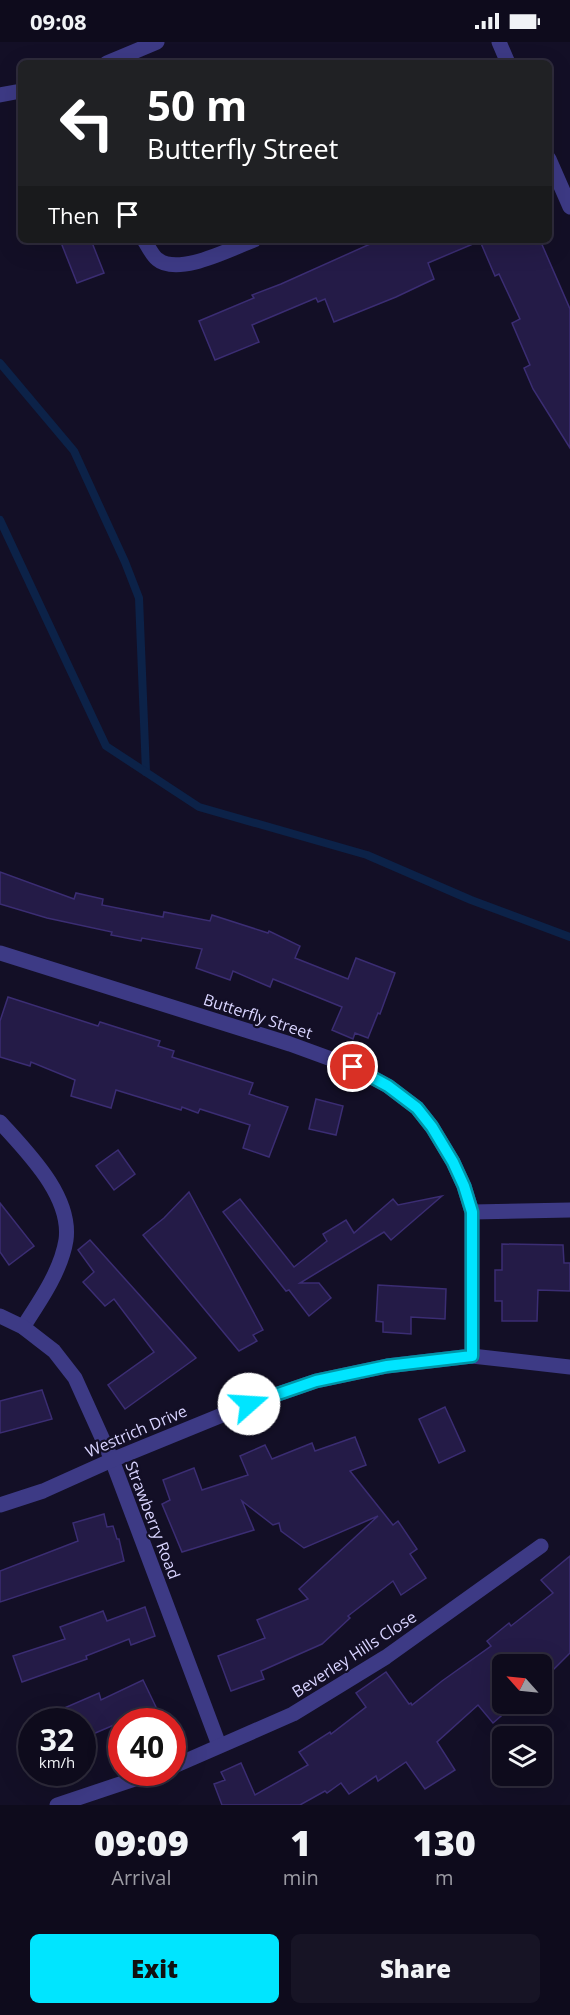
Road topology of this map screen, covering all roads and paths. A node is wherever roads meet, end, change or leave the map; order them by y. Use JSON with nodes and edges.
{"nodes":[{"id":1,"x":157,"y":42,"type":"edge"},
{"id":2,"x":499,"y":42,"type":"edge"},
{"id":3,"x":114,"y":60,"type":"edge"},
{"id":4,"x":507,"y":60,"type":"edge"},
{"id":5,"x":18,"y":92,"type":"edge"},
{"id":6,"x":0,"y":95,"type":"edge"},
{"id":7,"x":552,"y":166,"type":"edge"},
{"id":8,"x":570,"y":207,"type":"edge"},
{"id":9,"x":146,"y":243,"type":"edge"},
{"id":10,"x":246,"y":243,"type":"edge"},
{"id":11,"x":0,"y":953,"type":"edge"},
{"id":12,"x":0,"y":1122,"type":"edge"},
{"id":13,"x":570,"y":1210,"type":"edge"},
{"id":14,"x":472,"y":1212,"type":"junction"},
{"id":15,"x":0,"y":1316,"type":"edge"},
{"id":16,"x":23,"y":1327,"type":"junction"},
{"id":17,"x":472,"y":1356,"type":"junction"},
{"id":18,"x":570,"y":1367,"type":"edge"},
{"id":19,"x":112,"y":1460,"type":"junction"},
{"id":20,"x":0,"y":1505,"type":"edge"},
{"id":21,"x":541,"y":1546,"type":"dead end"},
{"id":22,"x":219,"y":1745,"type":"junction"},
{"id":23,"x":186,"y":1760,"type":"edge"},
{"id":24,"x":114,"y":1786,"type":"edge"},
{"id":25,"x":57,"y":1805,"type":"edge"}],
"edges":[{"from":1,"to":3,"type":"street"},
{"from":2,"to":4,"type":"street"},
{"from":5,"to":6,"type":"street"},
{"from":7,"to":8,"type":"street"},
{"from":9,"to":10,"type":"street"},
{"from":11,"to":14,"type":"street","name":"Butterfly Street"},
{"from":12,"to":16,"type":"street"},
{"from":13,"to":14,"type":"street"},
{"from":14,"to":17,"type":"street","name":"Butterfly Street"},
{"from":15,"to":16,"type":"street","name":"Strawberry Road"},
{"from":16,"to":19,"type":"street","name":"Strawberry Road"},
{"from":17,"to":18,"type":"street","name":"Westrich Drive"},
{"from":17,"to":19,"type":"street","name":"Westrich Drive"},
{"from":19,"to":20,"type":"street","name":"Westrich Drive"},
{"from":19,"to":22,"type":"street","name":"Strawberry Road"},
{"from":21,"to":22,"type":"street","name":"Beverley Hills Close"},
{"from":22,"to":23,"type":"street","name":"Beverley Hills Close"},
{"from":24,"to":25,"type":"street"}]}
